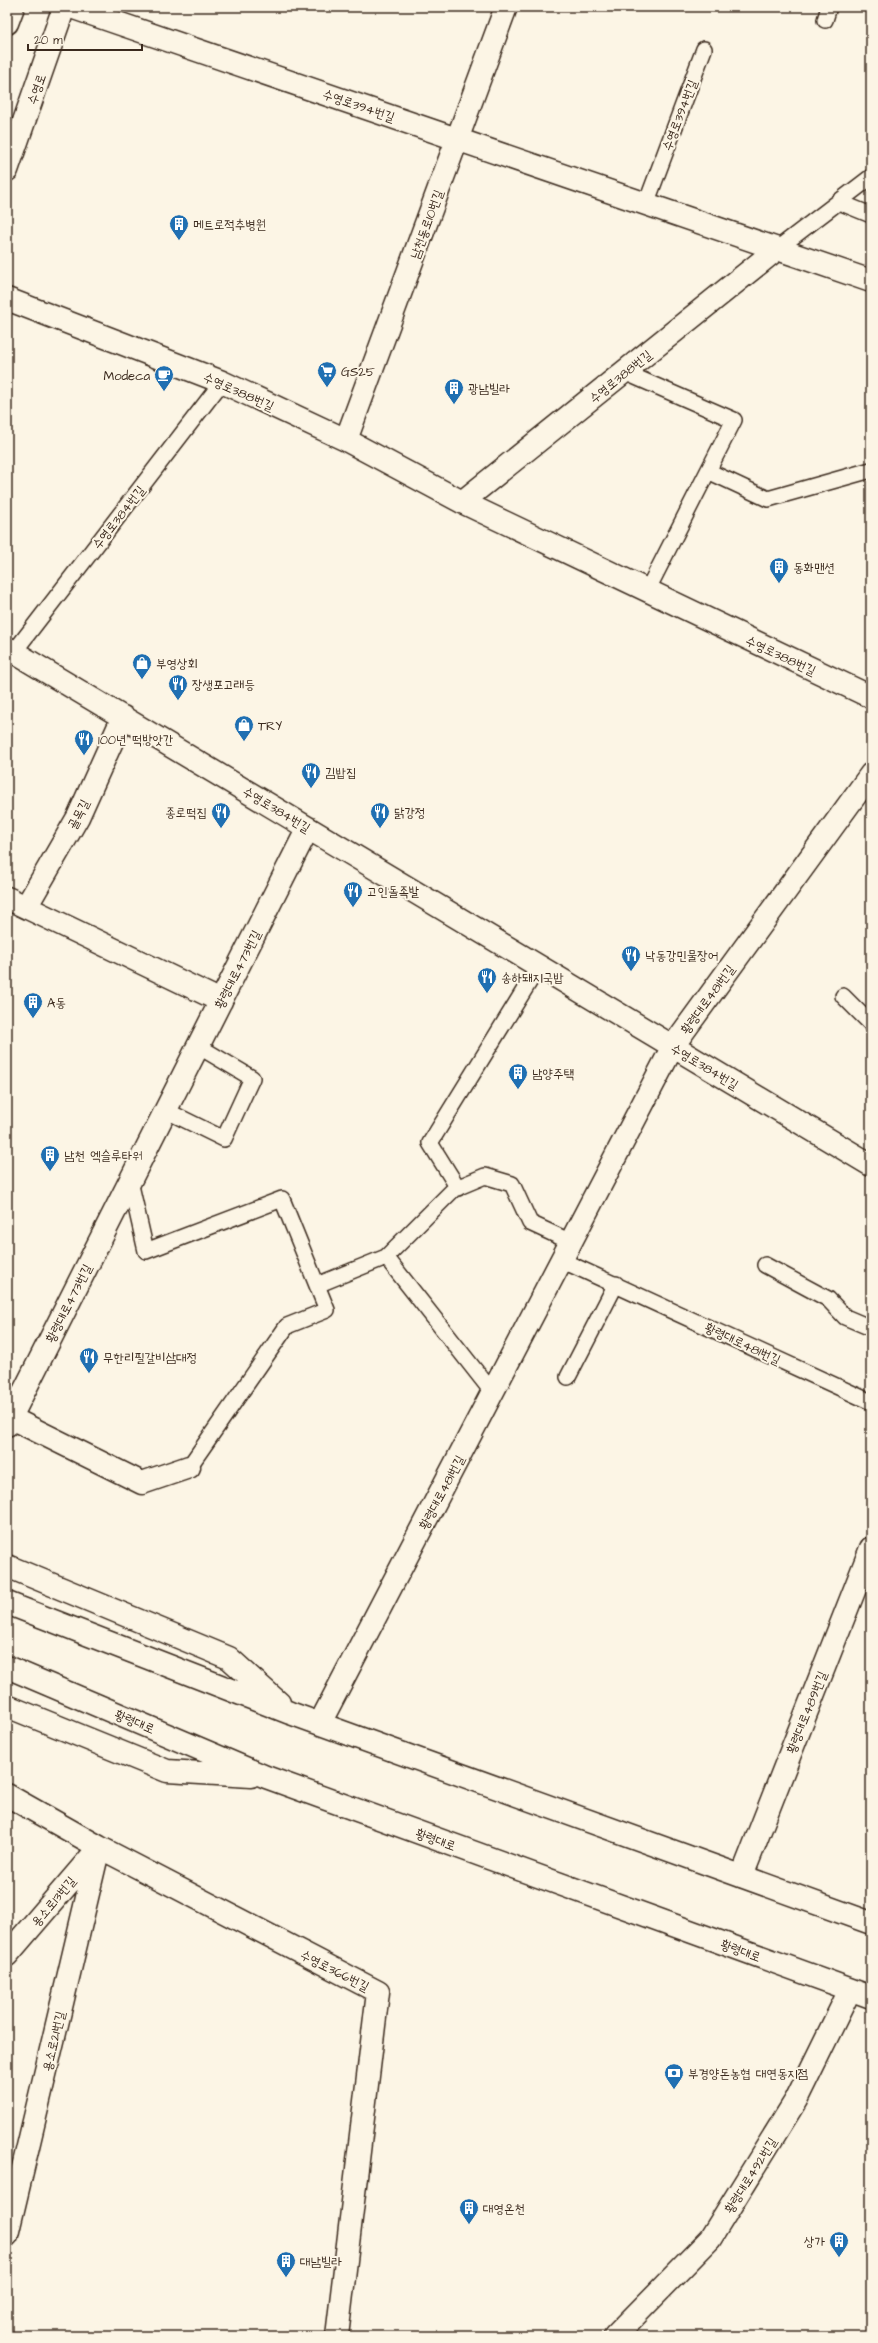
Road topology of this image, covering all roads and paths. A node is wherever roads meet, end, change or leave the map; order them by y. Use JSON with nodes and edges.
{"nodes":[{"id":1,"x":13,"y":7,"type":"edge"},
{"id":2,"x":64,"y":7,"type":"edge"},
{"id":3,"x":71,"y":7,"type":"edge"},
{"id":4,"x":506,"y":7,"type":"edge"},
{"id":5,"x":7,"y":23,"type":"edge"},
{"id":6,"x":704,"y":49,"type":"dead end"},
{"id":7,"x":457,"y":139,"type":"junction"},
{"id":8,"x":7,"y":170,"type":"edge"},
{"id":9,"x":871,"y":177,"type":"edge"},
{"id":10,"x":839,"y":202,"type":"junction"},
{"id":11,"x":646,"y":204,"type":"junction"},
{"id":12,"x":871,"y":215,"type":"edge"},
{"id":13,"x":778,"y":249,"type":"junction"},
{"id":14,"x":871,"y":281,"type":"edge"},
{"id":15,"x":7,"y":299,"type":"edge"},
{"id":16,"x":624,"y":372,"type":"junction"},
{"id":17,"x":222,"y":382,"type":"junction"},
{"id":18,"x":346,"y":440,"type":"junction"},
{"id":19,"x":871,"y":470,"type":"edge"},
{"id":20,"x":708,"y":471,"type":"junction"},
{"id":21,"x":462,"y":502,"type":"junction"},
{"id":22,"x":648,"y":591,"type":"junction"},
{"id":23,"x":11,"y":650,"type":"edge"},
{"id":24,"x":871,"y":698,"type":"edge"},
{"id":25,"x":123,"y":717,"type":"junction"},
{"id":26,"x":871,"y":774,"type":"edge"},
{"id":27,"x":308,"y":828,"type":"junction"},
{"id":28,"x":7,"y":898,"type":"edge"},
{"id":29,"x":26,"y":907,"type":"junction"},
{"id":30,"x":539,"y":966,"type":"junction"},
{"id":31,"x":843,"y":996,"type":"dead end"},
{"id":32,"x":221,"y":1001,"type":"junction"},
{"id":33,"x":871,"y":1024,"type":"edge"},
{"id":34,"x":198,"y":1046,"type":"junction"},
{"id":35,"x":673,"y":1046,"type":"junction"},
{"id":36,"x":166,"y":1110,"type":"junction"},
{"id":37,"x":871,"y":1165,"type":"edge"},
{"id":38,"x":130,"y":1181,"type":"junction"},
{"id":39,"x":458,"y":1188,"type":"junction"},
{"id":40,"x":566,"y":1251,"type":"junction"},
{"id":41,"x":386,"y":1257,"type":"junction"},
{"id":42,"x":765,"y":1265,"type":"dead end"},
{"id":43,"x":317,"y":1284,"type":"junction"},
{"id":44,"x":616,"y":1284,"type":"junction"},
{"id":45,"x":871,"y":1328,"type":"edge"},
{"id":46,"x":568,"y":1377,"type":"dead end"},
{"id":47,"x":487,"y":1386,"type":"junction"},
{"id":48,"x":871,"y":1402,"type":"edge"},
{"id":49,"x":9,"y":1421,"type":"edge"},
{"id":50,"x":189,"y":1467,"type":"joint"},
{"id":51,"x":871,"y":1548,"type":"edge"},
{"id":52,"x":7,"y":1566,"type":"edge"},
{"id":53,"x":7,"y":1603,"type":"edge"},
{"id":54,"x":7,"y":1667,"type":"edge"},
{"id":55,"x":7,"y":1706,"type":"edge"},
{"id":56,"x":290,"y":1713,"type":"junction"},
{"id":57,"x":320,"y":1723,"type":"junction"},
{"id":58,"x":266,"y":1777,"type":"junction"},
{"id":59,"x":7,"y":1795,"type":"edge"},
{"id":60,"x":99,"y":1847,"type":"junction"},
{"id":61,"x":742,"y":1876,"type":"junction"},
{"id":62,"x":871,"y":1923,"type":"edge"},
{"id":63,"x":7,"y":1955,"type":"edge"},
{"id":64,"x":850,"y":1990,"type":"junction"},
{"id":65,"x":871,"y":1997,"type":"edge"},
{"id":66,"x":7,"y":2235,"type":"edge"},
{"id":67,"x":337,"y":2336,"type":"edge"},
{"id":68,"x":615,"y":2336,"type":"edge"}],
"edges":[{"from":1,"to":5,"type":"street"},
{"from":2,"to":8,"type":"street","name":"수영로"},
{"from":3,"to":7,"type":"street","name":"수영로394번길"},
{"from":4,"to":7,"type":"street","name":"남천동로10번길"},
{"from":6,"to":11,"type":"lane","name":"수영로394번길"},
{"from":7,"to":11,"type":"street","name":"수영로394번길"},
{"from":7,"to":18,"type":"street","name":"남천동로10번길"},
{"from":9,"to":10,"type":"lane"},
{"from":10,"to":12,"type":"lane"},
{"from":10,"to":13,"type":"lane"},
{"from":11,"to":13,"type":"street","name":"수영로394번길"},
{"from":13,"to":14,"type":"street","name":"수영로394번길"},
{"from":13,"to":16,"type":"street","name":"수영로388번길"},
{"from":15,"to":17,"type":"street","name":"수영로388번길"},
{"from":16,"to":20,"type":"lane"},
{"from":16,"to":21,"type":"street","name":"수영로388번길"},
{"from":17,"to":18,"type":"street","name":"수영로388번길"},
{"from":17,"to":23,"type":"lane","name":"수영로384번길"},
{"from":18,"to":21,"type":"street","name":"수영로388번길"},
{"from":19,"to":20,"type":"lane"},
{"from":20,"to":22,"type":"lane"},
{"from":21,"to":22,"type":"street","name":"수영로388번길"},
{"from":22,"to":24,"type":"street","name":"수영로388번길"},
{"from":23,"to":25,"type":"street","name":"수영로384번길"},
{"from":25,"to":27,"type":"street","name":"수영로384번길"},
{"from":25,"to":29,"type":"street","name":"골목길"},
{"from":26,"to":35,"type":"street","name":"황령대로481번길"},
{"from":27,"to":30,"type":"street","name":"수영로384번길"},
{"from":27,"to":32,"type":"street","name":"황령대로473번길"},
{"from":28,"to":29,"type":"street"},
{"from":29,"to":32,"type":"street"},
{"from":30,"to":35,"type":"street","name":"수영로384번길"},
{"from":30,"to":39,"type":"lane"},
{"from":31,"to":33,"type":"lane"},
{"from":32,"to":34,"type":"street","name":"황령대로473번길"},
{"from":34,"to":36,"type":"street","name":"황령대로473번길"},
{"from":34,"to":36,"type":"lane"},
{"from":35,"to":37,"type":"street","name":"수영로384번길"},
{"from":35,"to":40,"type":"street","name":"황령대로481번길"},
{"from":36,"to":38,"type":"street","name":"황령대로473번길"},
{"from":38,"to":43,"type":"lane"},
{"from":38,"to":49,"type":"street","name":"황령대로473번길"},
{"from":39,"to":40,"type":"lane","name":"황령대로481번길"},
{"from":39,"to":41,"type":"lane","name":"황령대로481번길"},
{"from":40,"to":44,"type":"lane","name":"황령대로481번길"},
{"from":40,"to":47,"type":"street","name":"황령대로481번길"},
{"from":41,"to":43,"type":"lane","name":"황령대로481번길"},
{"from":41,"to":47,"type":"lane"},
{"from":42,"to":45,"type":"lane"},
{"from":43,"to":50,"type":"lane"},
{"from":44,"to":46,"type":"lane"},
{"from":44,"to":48,"type":"lane","name":"황령대로481번길"},
{"from":47,"to":57,"type":"street","name":"황령대로481번길"},
{"from":49,"to":50,"type":"street"},
{"from":51,"to":61,"type":"street","name":"황령대로489번길"},
{"from":52,"to":56,"type":"street"},
{"from":53,"to":56,"type":"street"},
{"from":54,"to":58,"type":"street","name":"황령대로"},
{"from":55,"to":58,"type":"street"},
{"from":56,"to":57,"type":"street"},
{"from":57,"to":61,"type":"street"},
{"from":58,"to":64,"type":"street","name":"황령대로"},
{"from":59,"to":60,"type":"street","name":"수영로366번길"},
{"from":60,"to":63,"type":"street","name":"용소로13번길"},
{"from":60,"to":66,"type":"street","name":"용소로21번길"},
{"from":60,"to":67,"type":"street","name":"수영로366번길"},
{"from":61,"to":62,"type":"street"},
{"from":64,"to":65,"type":"street","name":"황령대로"},
{"from":64,"to":68,"type":"street","name":"황령대로492번길"}]}
